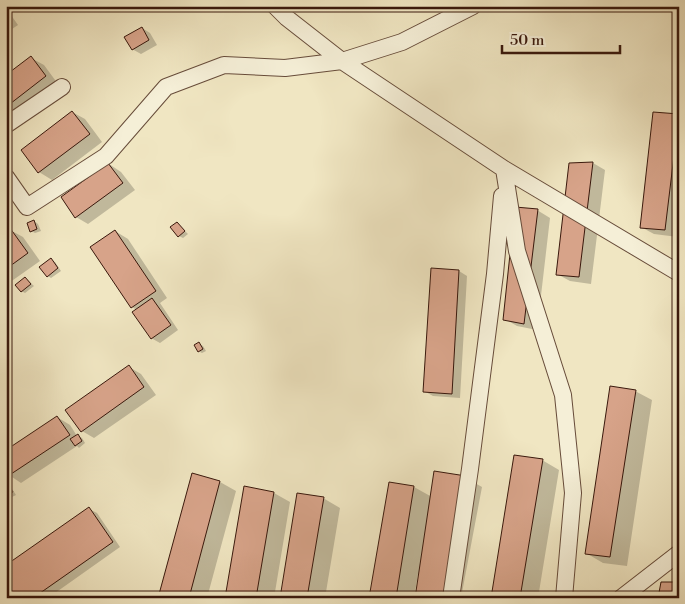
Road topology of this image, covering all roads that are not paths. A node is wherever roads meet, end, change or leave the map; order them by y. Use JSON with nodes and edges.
{"nodes":[{"id":1,"x":275,"y":6,"type":"edge"},
{"id":2,"x":473,"y":6,"type":"edge"},
{"id":3,"x":342,"y":61,"type":"junction"},
{"id":4,"x":62,"y":87,"type":"dead end"},
{"id":5,"x":6,"y":125,"type":"edge"},
{"id":6,"x":504,"y":169,"type":"junction"},
{"id":7,"x":6,"y":177,"type":"edge"},
{"id":8,"x":679,"y":273,"type":"edge"},
{"id":9,"x":679,"y":553,"type":"edge"},
{"id":10,"x":450,"y":598,"type":"edge"},
{"id":11,"x":564,"y":598,"type":"edge"},
{"id":12,"x":621,"y":598,"type":"edge"}],
"edges":[{"from":1,"to":3,"type":"street"},
{"from":2,"to":3,"type":"street"},
{"from":3,"to":6,"type":"street"},
{"from":3,"to":7,"type":"street"},
{"from":4,"to":5,"type":"street"},
{"from":6,"to":8,"type":"street"},
{"from":6,"to":10,"type":"street"},
{"from":6,"to":11,"type":"street"},
{"from":9,"to":12,"type":"street"}]}
